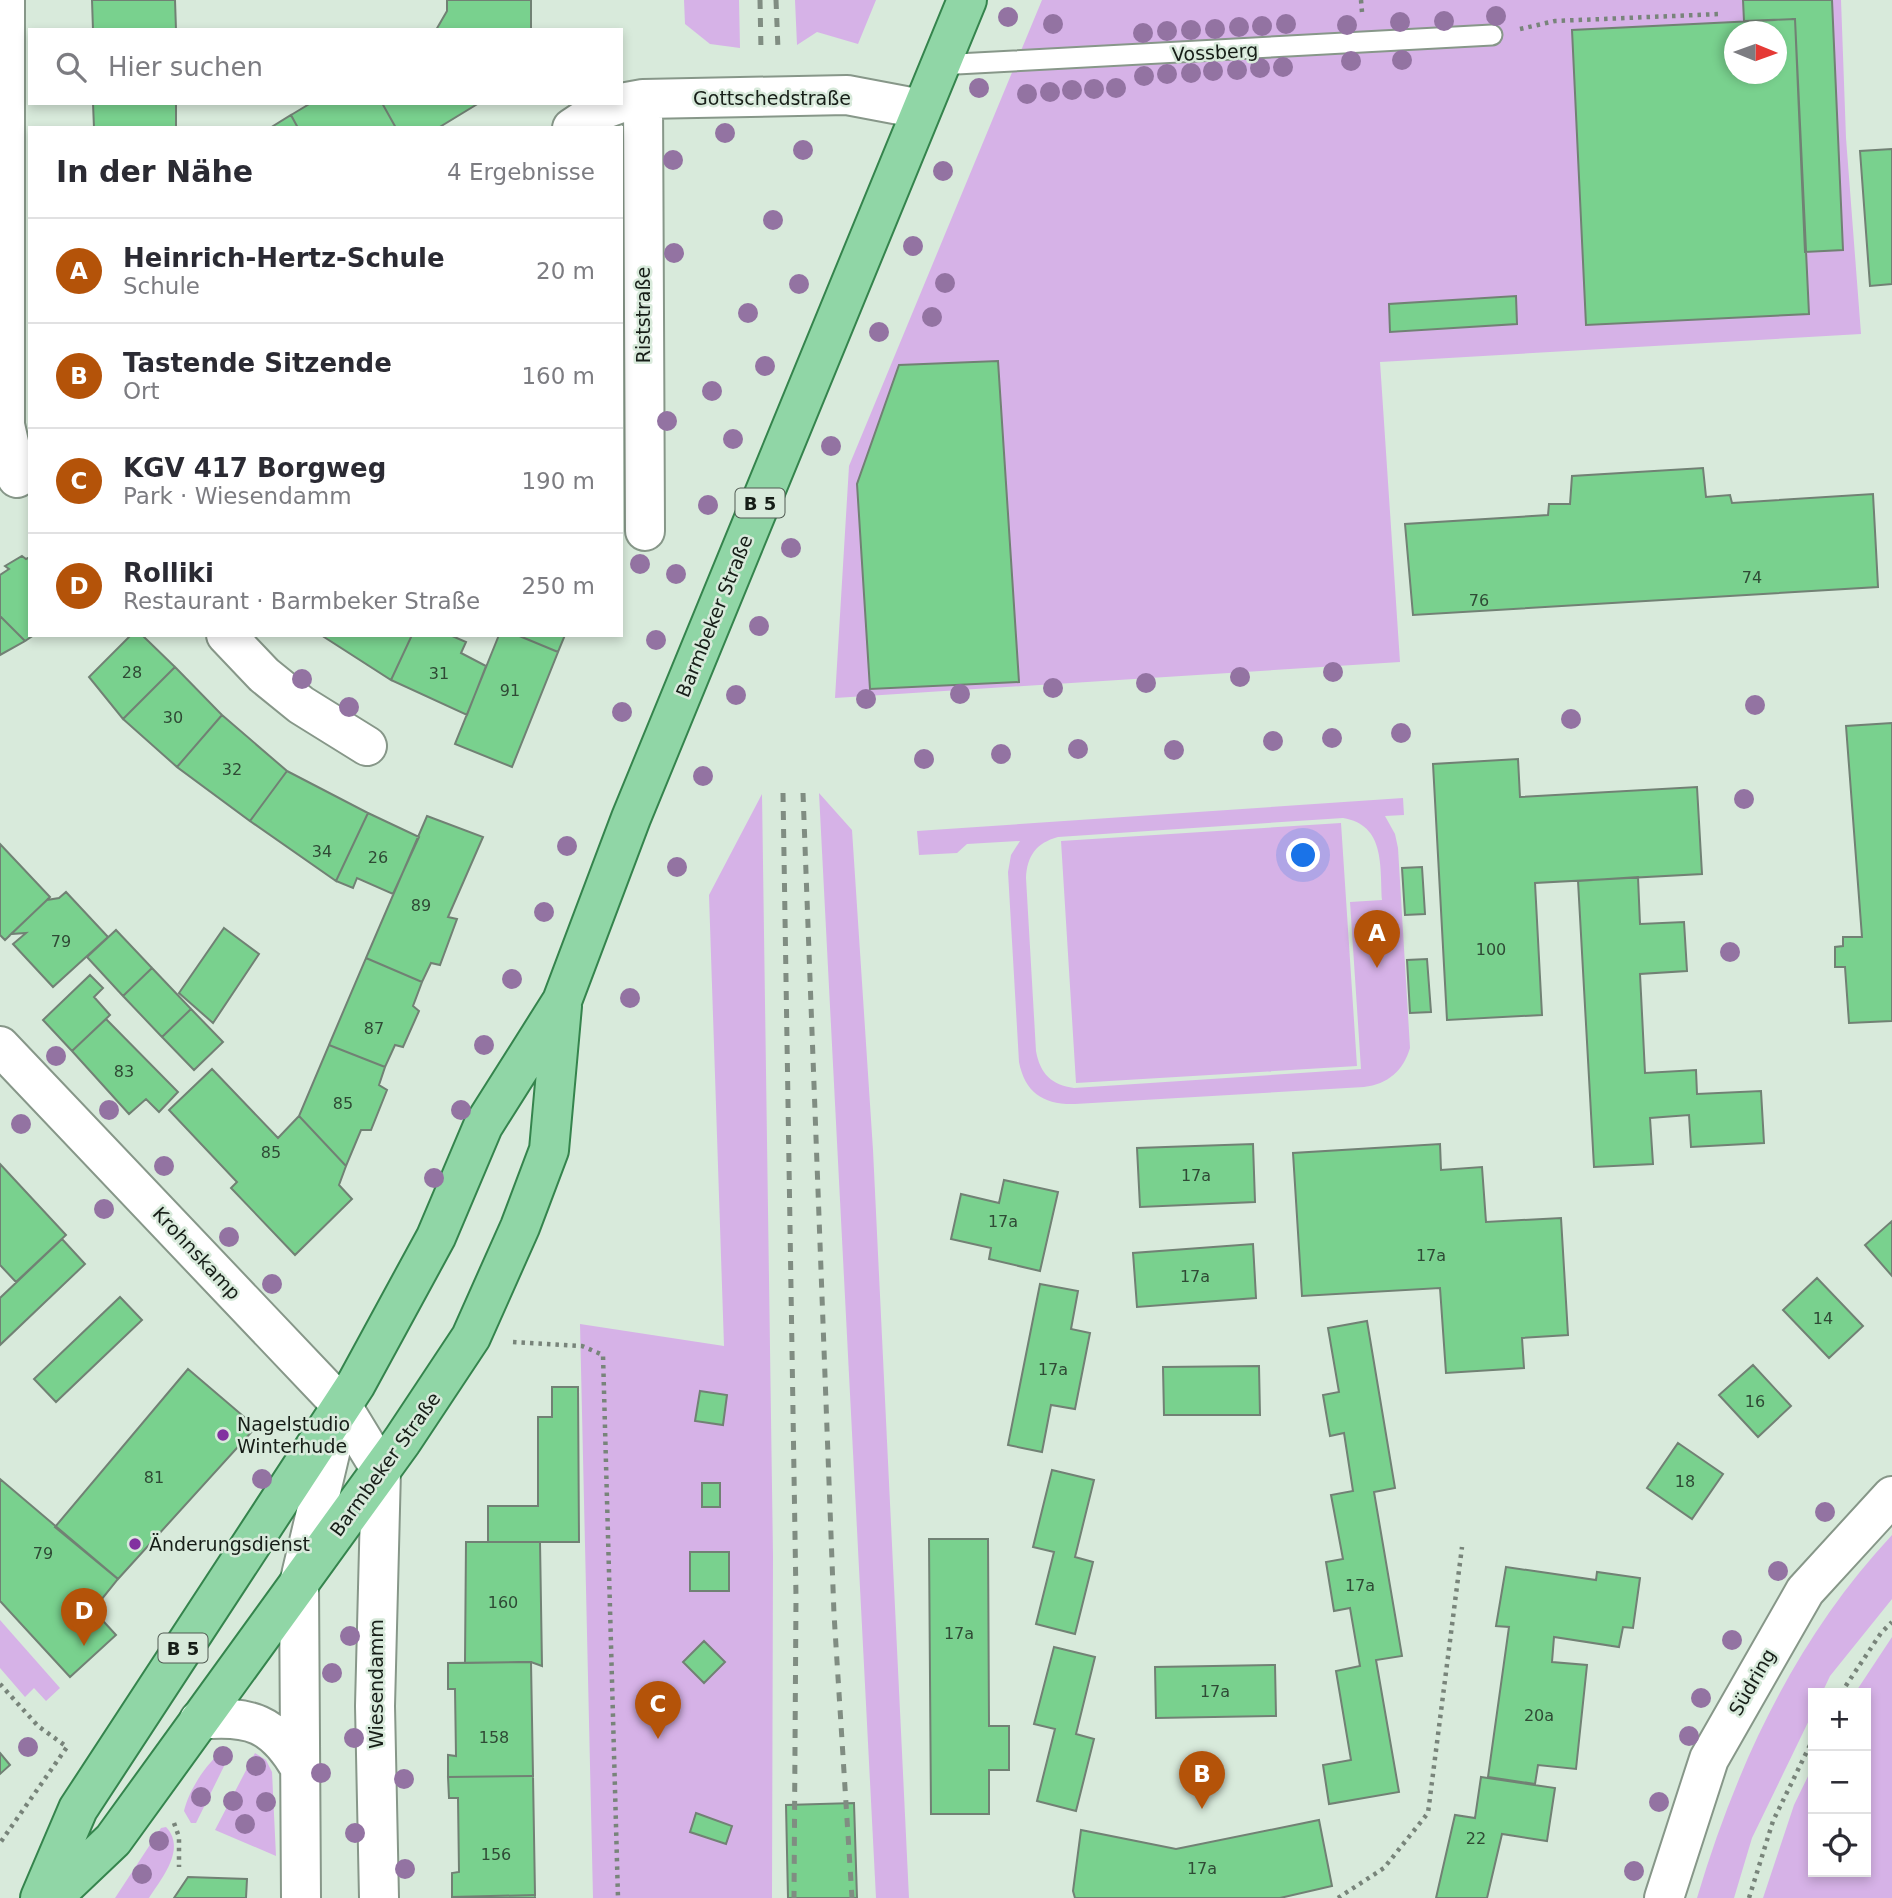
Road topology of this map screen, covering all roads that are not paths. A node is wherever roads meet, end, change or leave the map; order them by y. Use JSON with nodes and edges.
{"nodes":[{"id":1,"x":5,"y":0,"type":"edge"},
{"id":2,"x":967,"y":0,"type":"edge"},
{"id":3,"x":1492,"y":35,"type":"road end"},
{"id":4,"x":938,"y":65,"type":"junction"},
{"id":5,"x":628,"y":102,"type":"edge"},
{"id":6,"x":618,"y":105,"type":"edge"},
{"id":7,"x":921,"y":109,"type":"junction"},
{"id":8,"x":575,"y":126,"type":"edge"},
{"id":9,"x":3,"y":155,"type":"edge"},
{"id":10,"x":2,"y":337,"type":"edge"},
{"id":11,"x":15,"y":480,"type":"edge"},
{"id":12,"x":645,"y":531,"type":"dead end"},
{"id":13,"x":228,"y":637,"type":"edge"},
{"id":14,"x":367,"y":746,"type":"dead end"},
{"id":15,"x":562,"y":1001,"type":"junction"},
{"id":16,"x":0,"y":1046,"type":"edge"},
{"id":17,"x":342,"y":1406,"type":"junction"},
{"id":18,"x":381,"y":1470,"type":"junction"},
{"id":19,"x":1892,"y":1496,"type":"edge"},
{"id":20,"x":299,"y":1584,"type":"junction"},
{"id":21,"x":199,"y":1720,"type":"junction"},
{"id":22,"x":300,"y":1768,"type":"junction"},
{"id":23,"x":40,"y":1898,"type":"edge"},
{"id":24,"x":52,"y":1898,"type":"edge"},
{"id":25,"x":301,"y":1898,"type":"edge"},
{"id":26,"x":379,"y":1898,"type":"edge"},
{"id":27,"x":1664,"y":1898,"type":"edge"}],
"edges":[{"from":1,"to":9,"type":"street"},
{"from":2,"to":4,"type":"main road","name":"Barmbeker Straße","number":"B 5"},
{"from":3,"to":4,"type":"lane","name":"Vossberg"},
{"from":4,"to":7,"type":"main road","name":"Barmbeker Straße","number":"B 5"},
{"from":5,"to":7,"type":"street","name":"Gottschedstraße"},
{"from":5,"to":12,"type":"street","name":"Riststraße"},
{"from":6,"to":8,"type":"street","name":"Gottschedstraße"},
{"from":7,"to":15,"type":"main road","name":"Barmbeker Straße","number":"B 5"},
{"from":9,"to":10,"type":"street"},
{"from":10,"to":11,"type":"street"},
{"from":13,"to":14,"type":"street"},
{"from":15,"to":17,"type":"main road","name":"Barmbeker Straße","number":"B 5"},
{"from":15,"to":18,"type":"main road","name":"Barmbeker Straße","number":"B 5"},
{"from":16,"to":17,"type":"street","name":"Krohnskamp"},
{"from":17,"to":18,"type":"street","name":"Krohnskamp"},
{"from":17,"to":20,"type":"street"},
{"from":17,"to":23,"type":"main road","name":"Barmbeker Straße","number":"B 5"},
{"from":18,"to":20,"type":"main road","name":"Barmbeker Straße","number":"B 5"},
{"from":18,"to":26,"type":"street","name":"Wiesendamm"},
{"from":19,"to":27,"type":"street","name":"Südring"},
{"from":20,"to":21,"type":"main road","name":"Barmbeker Straße","number":"B 5"},
{"from":20,"to":22,"type":"street"},
{"from":21,"to":22,"type":"street"},
{"from":21,"to":24,"type":"main road","name":"Barmbeker Straße","number":"B 5"},
{"from":22,"to":25,"type":"street"}]}
